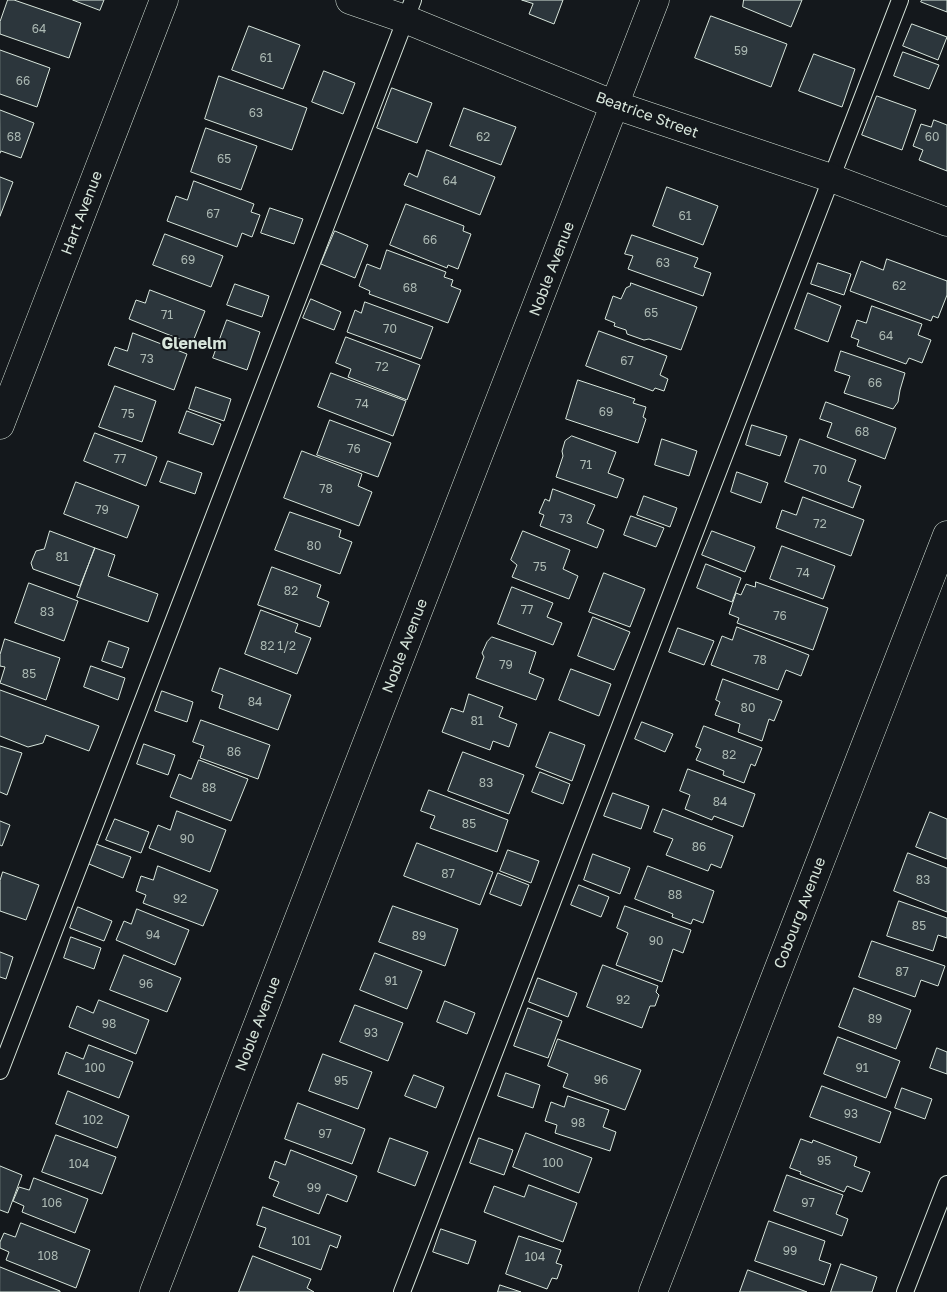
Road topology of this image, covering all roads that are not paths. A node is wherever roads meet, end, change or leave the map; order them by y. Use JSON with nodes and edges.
{"nodes":[{"id":1,"x":164,"y":0,"type":"edge"},
{"id":2,"x":350,"y":0,"type":"edge"},
{"id":3,"x":655,"y":0,"type":"edge"},
{"id":4,"x":900,"y":0,"type":"edge"},
{"id":5,"x":409,"y":9,"type":"edge"},
{"id":6,"x":615,"y":105,"type":"junction"},
{"id":7,"x":831,"y":178,"type":"junction"},
{"id":8,"x":947,"y":222,"type":"edge"},
{"id":9,"x":0,"y":425,"type":"edge"},
{"id":10,"x":947,"y":535,"type":"edge"},
{"id":11,"x":0,"y":1071,"type":"edge"},
{"id":12,"x":947,"y":1184,"type":"edge"},
{"id":13,"x":154,"y":1292,"type":"edge"},
{"id":14,"x":402,"y":1292,"type":"edge"},
{"id":15,"x":653,"y":1292,"type":"edge"},
{"id":16,"x":905,"y":1292,"type":"edge"}],
"edges":[{"from":1,"to":9,"type":"street","name":"Hart Avenue"},
{"from":2,"to":5,"type":"street","name":"Beatrice Street"},
{"from":3,"to":6,"type":"street","name":"Noble Avenue"},
{"from":4,"to":7,"type":"lane"},
{"from":5,"to":6,"type":"street","name":"Beatrice Street"},
{"from":5,"to":11,"type":"lane"},
{"from":6,"to":7,"type":"street","name":"Beatrice Street"},
{"from":6,"to":13,"type":"street","name":"Noble Avenue"},
{"from":7,"to":8,"type":"street","name":"Beatrice Street"},
{"from":7,"to":14,"type":"lane"},
{"from":10,"to":15,"type":"street","name":"Cobourg Avenue"},
{"from":12,"to":16,"type":"lane"}]}
